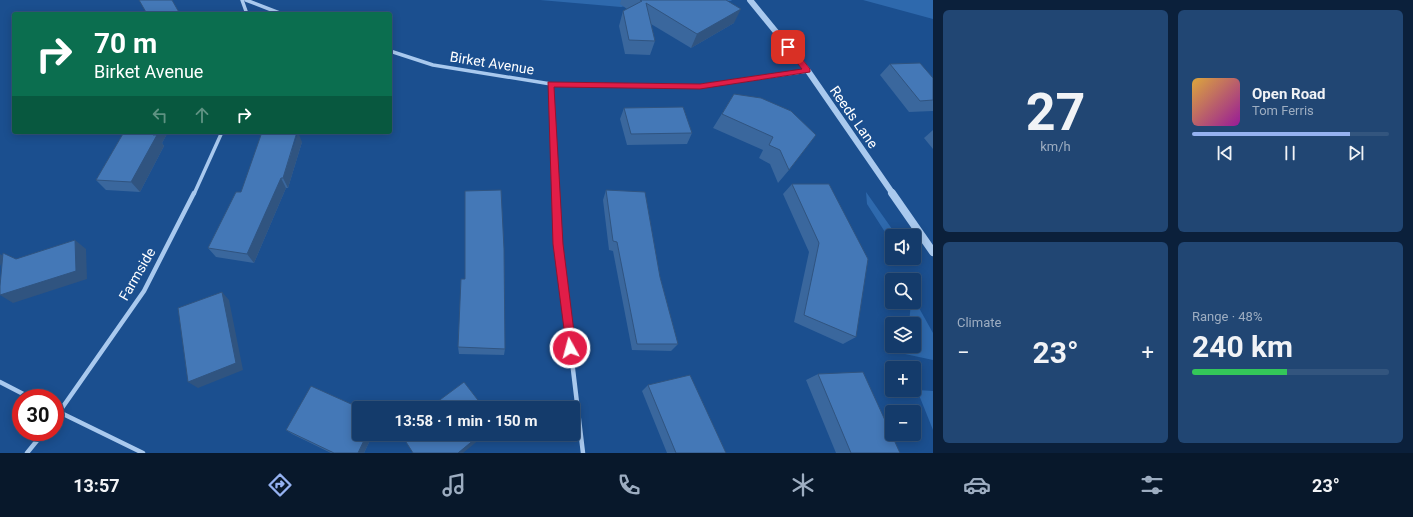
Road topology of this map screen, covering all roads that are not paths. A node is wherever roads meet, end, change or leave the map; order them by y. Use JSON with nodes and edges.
{"nodes":[{"id":1,"x":242,"y":0,"type":"edge"},
{"id":2,"x":246,"y":0,"type":"edge"},
{"id":3,"x":750,"y":0,"type":"edge"},
{"id":4,"x":246,"y":12,"type":"edge"},
{"id":5,"x":277,"y":12,"type":"edge"},
{"id":6,"x":392,"y":52,"type":"edge"},
{"id":7,"x":808,"y":71,"type":"junction"},
{"id":8,"x":551,"y":84,"type":"junction"},
{"id":9,"x":221,"y":134,"type":"edge"},
{"id":10,"x":933,"y":252,"type":"edge"},
{"id":11,"x":0,"y":382,"type":"edge"},
{"id":12,"x":14,"y":389,"type":"edge"},
{"id":13,"x":64,"y":401,"type":"edge"},
{"id":14,"x":64,"y":414,"type":"edge"},
{"id":15,"x":37,"y":441,"type":"edge"},
{"id":16,"x":27,"y":453,"type":"edge"},
{"id":17,"x":143,"y":453,"type":"edge"},
{"id":18,"x":583,"y":453,"type":"edge"}],
"edges":[{"from":1,"to":4,"type":"street"},
{"from":2,"to":5,"type":"street"},
{"from":3,"to":7,"type":"street","name":"Reeds Lane"},
{"from":6,"to":8,"type":"street","name":"Birket Avenue"},
{"from":7,"to":8,"type":"street","name":"Birket Avenue"},
{"from":7,"to":10,"type":"street","name":"Reeds Lane"},
{"from":8,"to":18,"type":"street"},
{"from":9,"to":13,"type":"street","name":"Farmside"},
{"from":11,"to":12,"type":"street"},
{"from":14,"to":17,"type":"street"},
{"from":15,"to":16,"type":"street"}]}
